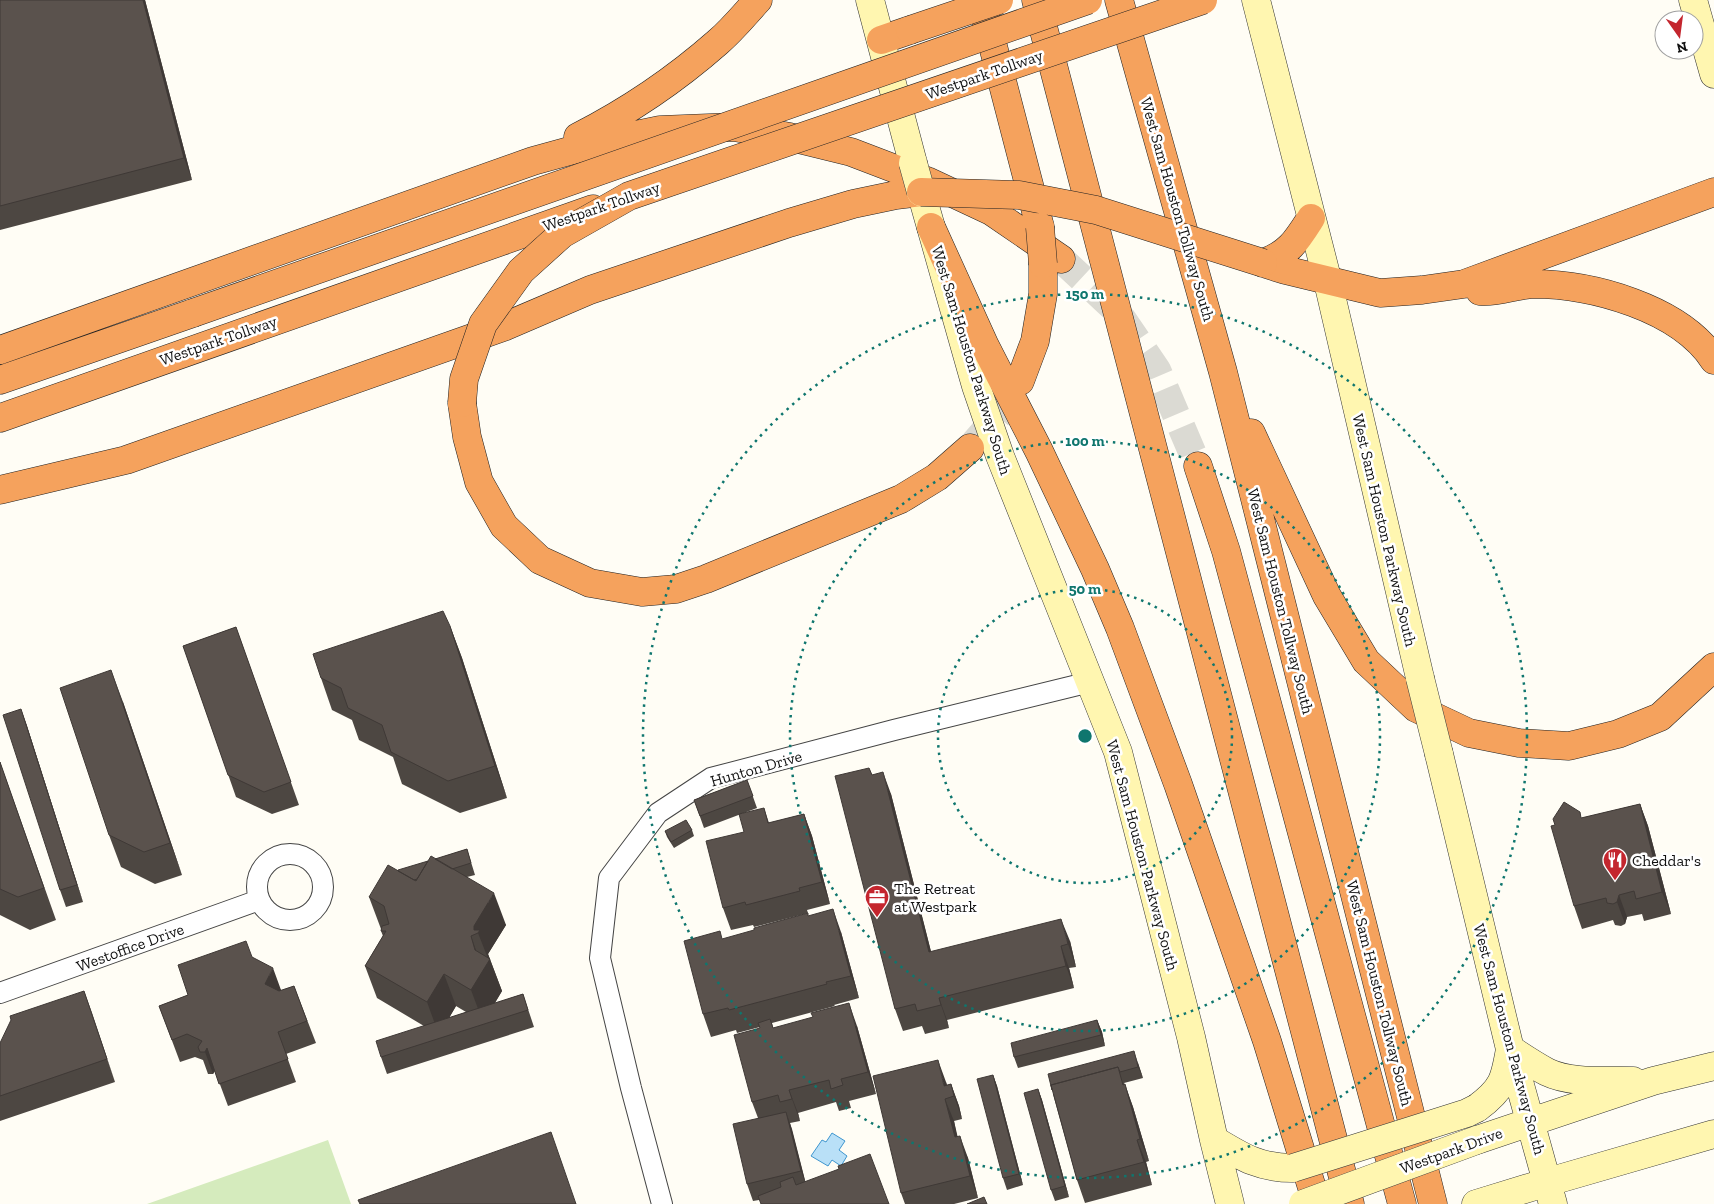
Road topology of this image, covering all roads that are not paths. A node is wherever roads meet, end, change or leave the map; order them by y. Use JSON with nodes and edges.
{"nodes":[{"id":1,"x":758,"y":0,"type":"edge"},
{"id":2,"x":870,"y":0,"type":"edge"},
{"id":3,"x":982,"y":0,"type":"edge"},
{"id":4,"x":999,"y":0,"type":"edge"},
{"id":5,"x":1036,"y":0,"type":"edge"},
{"id":6,"x":1088,"y":0,"type":"edge"},
{"id":7,"x":1119,"y":0,"type":"edge"},
{"id":8,"x":1203,"y":0,"type":"edge"},
{"id":9,"x":1256,"y":0,"type":"edge"},
{"id":10,"x":1693,"y":0,"type":"edge"},
{"id":11,"x":880,"y":40,"type":"junction"},
{"id":12,"x":1714,"y":74,"type":"edge"},
{"id":13,"x":533,"y":161,"type":"junction"},
{"id":14,"x":1714,"y":192,"type":"edge"},
{"id":15,"x":629,"y":196,"type":"junction"},
{"id":16,"x":918,"y":207,"type":"junction"},
{"id":17,"x":1311,"y":218,"type":"junction"},
{"id":18,"x":1052,"y":262,"type":"junction"},
{"id":19,"x":1275,"y":264,"type":"junction"},
{"id":20,"x":1328,"y":282,"type":"junction"},
{"id":21,"x":1464,"y":284,"type":"junction"},
{"id":22,"x":0,"y":350,"type":"edge"},
{"id":23,"x":1714,"y":360,"type":"edge"},
{"id":24,"x":1223,"y":372,"type":"junction"},
{"id":25,"x":0,"y":380,"type":"edge"},
{"id":26,"x":1020,"y":381,"type":"tunnel mouth"},
{"id":27,"x":0,"y":418,"type":"edge"},
{"id":28,"x":970,"y":448,"type":"tunnel mouth"},
{"id":29,"x":1198,"y":466,"type":"tunnel mouth"},
{"id":30,"x":0,"y":490,"type":"edge"},
{"id":31,"x":1714,"y":667,"type":"edge"},
{"id":32,"x":1090,"y":682,"type":"junction"},
{"id":33,"x":259,"y":900,"type":"dead end"},
{"id":34,"x":0,"y":993,"type":"edge"},
{"id":35,"x":1510,"y":1049,"type":"junction"},
{"id":36,"x":1714,"y":1066,"type":"edge"},
{"id":37,"x":1653,"y":1081,"type":"junction"},
{"id":38,"x":1531,"y":1122,"type":"junction"},
{"id":39,"x":1714,"y":1134,"type":"edge"},
{"id":40,"x":1214,"y":1140,"type":"junction"},
{"id":41,"x":1550,"y":1193,"type":"edge"},
{"id":42,"x":1484,"y":1201,"type":"edge"},
{"id":43,"x":662,"y":1204,"type":"edge"},
{"id":44,"x":1230,"y":1204,"type":"edge"},
{"id":45,"x":1303,"y":1204,"type":"edge"},
{"id":46,"x":1317,"y":1204,"type":"edge"},
{"id":47,"x":1350,"y":1204,"type":"edge"},
{"id":48,"x":1402,"y":1204,"type":"edge"},
{"id":49,"x":1433,"y":1204,"type":"edge"}],
"edges":[{"from":1,"to":13,"type":"highway"},
{"from":2,"to":11,"type":"main road","name":"West Sam Houston Parkway South"},
{"from":3,"to":18,"type":"highway","bridge":true},
{"from":4,"to":11,"type":"highway","bridge":true},
{"from":5,"to":47,"type":"highway"},
{"from":6,"to":25,"type":"highway","name":"Westpark Tollway","bridge":true},
{"from":7,"to":24,"type":"highway","name":"West Sam Houston Tollway South"},
{"from":8,"to":15,"type":"highway","name":"Westpark Tollway","bridge":true},
{"from":9,"to":17,"type":"main road","name":"West Sam Houston Parkway South"},
{"from":10,"to":12,"type":"main road"},
{"from":11,"to":16,"type":"main road","name":"West Sam Houston Parkway South","bridge":true},
{"from":13,"to":18,"type":"highway"},
{"from":13,"to":22,"type":"highway"},
{"from":14,"to":21,"type":"highway"},
{"from":15,"to":27,"type":"highway","name":"Westpark Tollway","bridge":true},
{"from":15,"to":28,"type":"highway","bridge":true},
{"from":16,"to":19,"type":"highway","bridge":true},
{"from":16,"to":30,"type":"highway"},
{"from":16,"to":32,"type":"main road","name":"West Sam Houston Parkway South"},
{"from":16,"to":46,"type":"highway"},
{"from":17,"to":19,"type":"highway"},
{"from":17,"to":20,"type":"main road","name":"West Sam Houston Parkway South"},
{"from":18,"to":26,"type":"highway"},
{"from":19,"to":20,"type":"highway"},
{"from":20,"to":21,"type":"highway"},
{"from":20,"to":35,"type":"main road","name":"West Sam Houston Parkway South","bridge":true},
{"from":21,"to":23,"type":"highway"},
{"from":24,"to":31,"type":"highway"},
{"from":24,"to":49,"type":"highway","name":"West Sam Houston Tollway South"},
{"from":29,"to":48,"type":"highway"},
{"from":32,"to":40,"type":"main road","name":"West Sam Houston Parkway South"},
{"from":32,"to":43,"type":"street","name":"Hunton Drive"},
{"from":33,"to":34,"type":"street","name":"Westoffice Drive"},
{"from":35,"to":37,"type":"main road"},
{"from":35,"to":38,"type":"main road","name":"West Sam Houston Parkway South"},
{"from":35,"to":40,"type":"main road","bridge":true},
{"from":36,"to":37,"type":"main road","name":"Westpark Drive"},
{"from":37,"to":38,"type":"main road","name":"Westpark Drive"},
{"from":38,"to":41,"type":"main road","name":"West Sam Houston Parkway South"},
{"from":38,"to":45,"type":"main road","name":"Westpark Drive","bridge":true},
{"from":39,"to":41,"type":"main road"},
{"from":40,"to":44,"type":"main road","name":"West Sam Houston Parkway South"},
{"from":41,"to":42,"type":"main road"}]}
